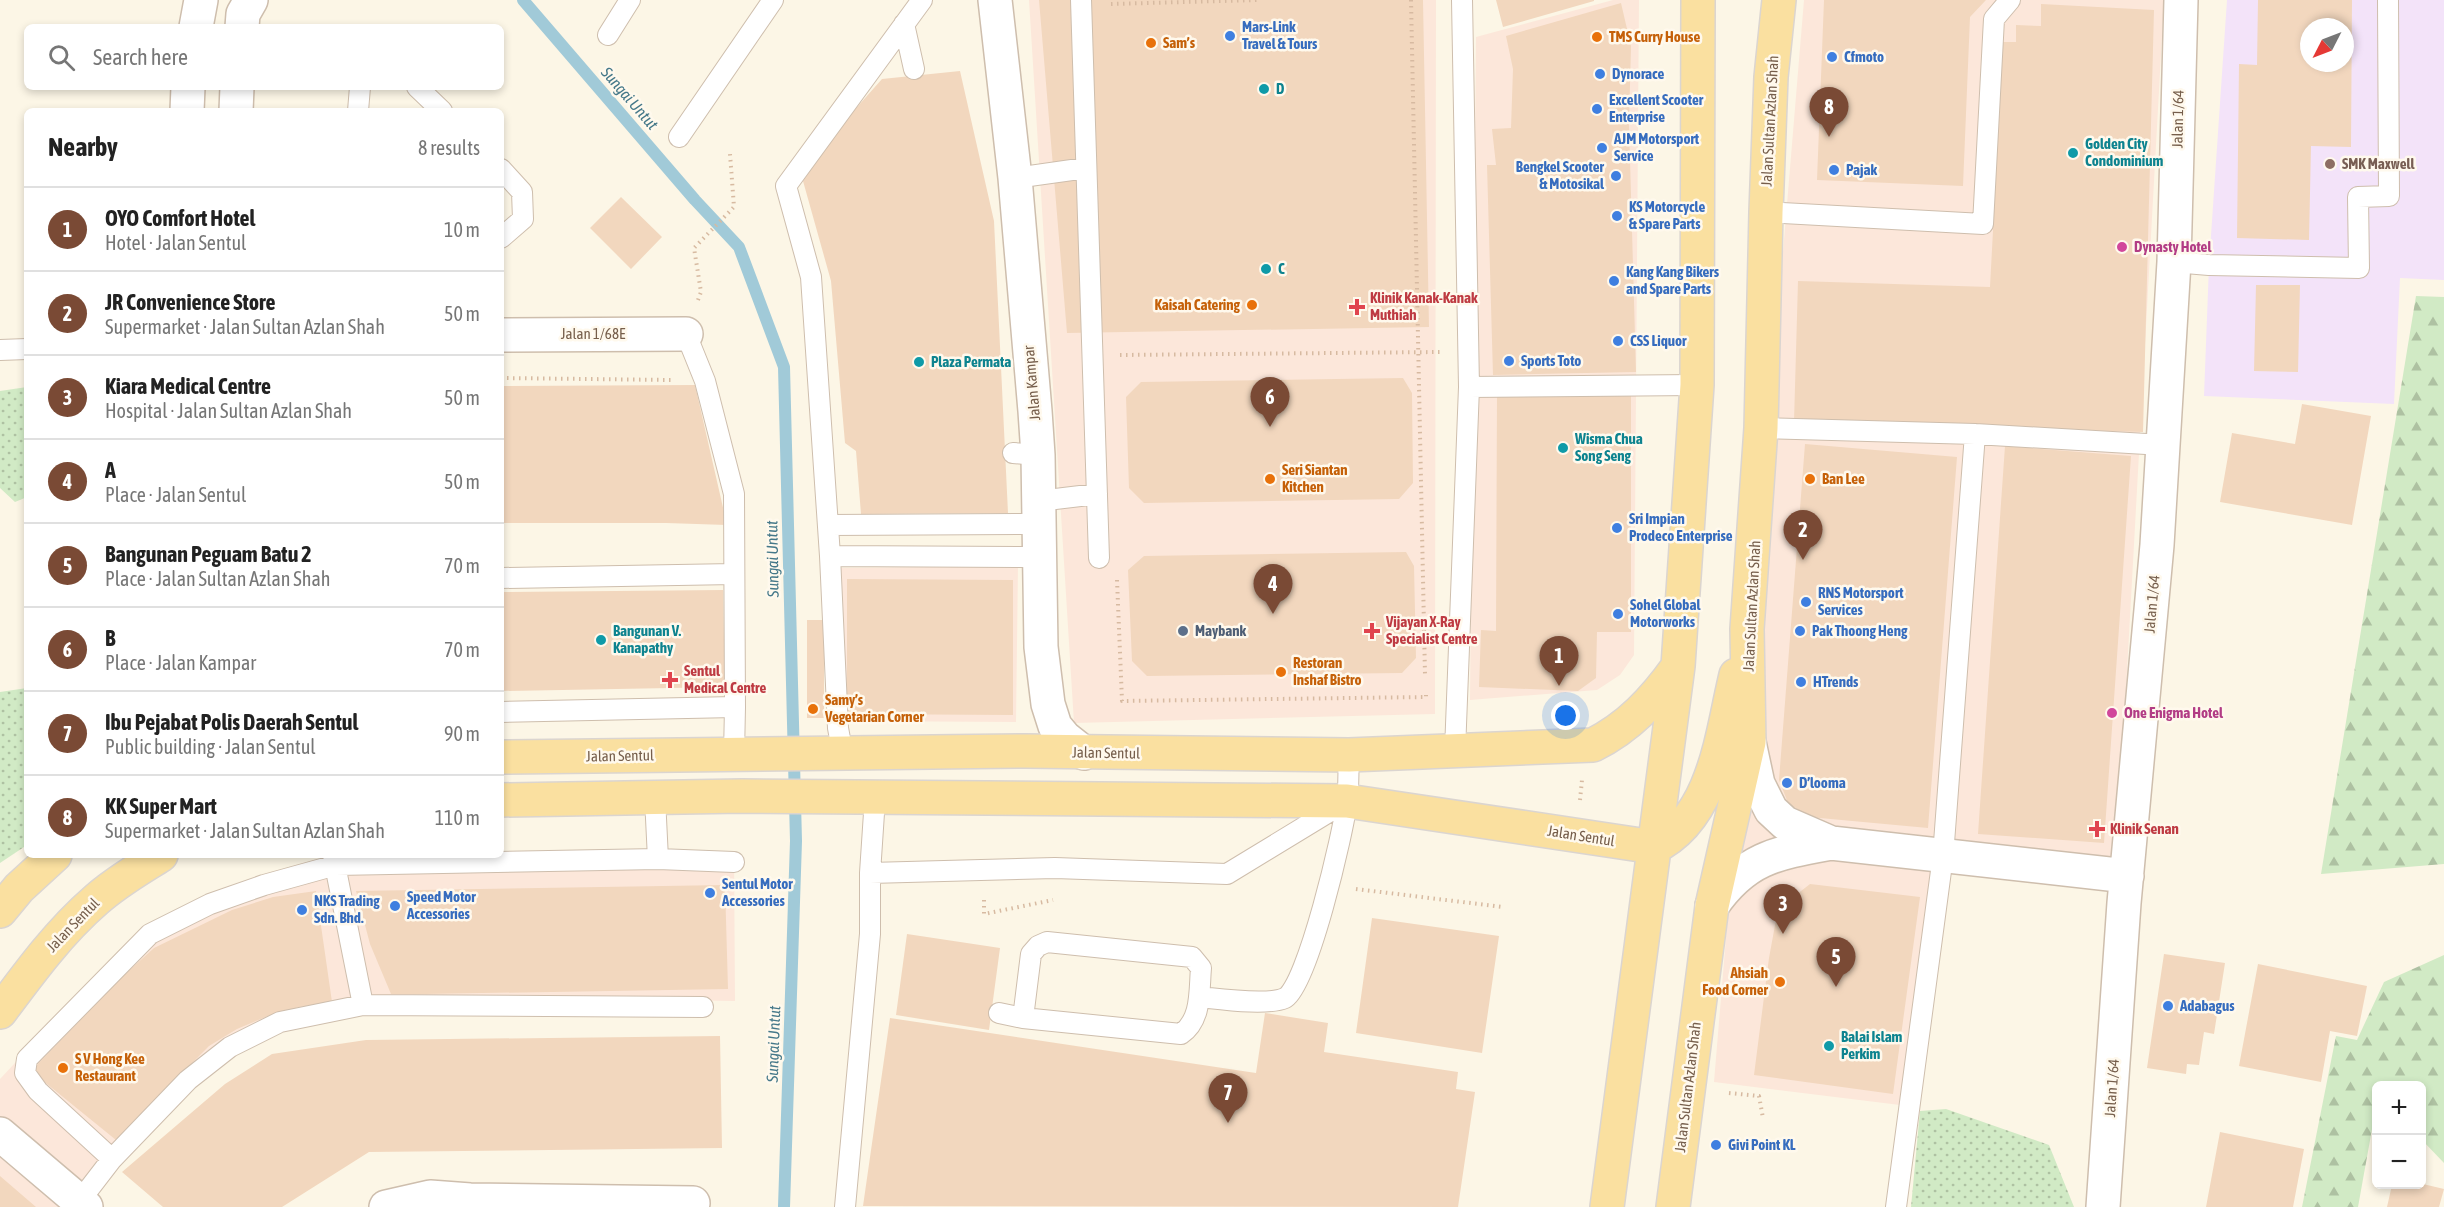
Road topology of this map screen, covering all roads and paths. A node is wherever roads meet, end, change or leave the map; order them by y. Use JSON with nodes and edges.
{"nodes":[{"id":1,"x":201,"y":0,"type":"edge"},
{"id":2,"x":251,"y":0,"type":"edge"},
{"id":3,"x":630,"y":0,"type":"edge"},
{"id":4,"x":773,"y":0,"type":"edge"},
{"id":5,"x":922,"y":0,"type":"edge"},
{"id":6,"x":995,"y":0,"type":"edge"},
{"id":7,"x":1257,"y":0,"type":"edge"},
{"id":8,"x":1411,"y":0,"type":"edge"},
{"id":9,"x":1462,"y":0,"type":"edge"},
{"id":10,"x":1779,"y":0,"type":"edge"},
{"id":11,"x":2010,"y":0,"type":"edge"},
{"id":12,"x":2181,"y":0,"type":"edge"},
{"id":13,"x":2388,"y":0,"type":"edge"},
{"id":14,"x":1081,"y":2,"type":"edge"},
{"id":15,"x":1696,"y":7,"type":"edge"},
{"id":16,"x":197,"y":24,"type":"edge"},
{"id":17,"x":242,"y":24,"type":"edge"},
{"id":18,"x":904,"y":24,"type":"junction"},
{"id":19,"x":608,"y":35,"type":"dead end"},
{"id":20,"x":914,"y":69,"type":"dead end"},
{"id":21,"x":188,"y":90,"type":"edge"},
{"id":22,"x":237,"y":90,"type":"edge"},
{"id":23,"x":360,"y":90,"type":"edge"},
{"id":24,"x":420,"y":90,"type":"edge"},
{"id":25,"x":187,"y":108,"type":"edge"},
{"id":26,"x":236,"y":108,"type":"edge"},
{"id":27,"x":358,"y":108,"type":"edge"},
{"id":28,"x":439,"y":108,"type":"edge"},
{"id":29,"x":678,"y":136,"type":"dead end"},
{"id":30,"x":730,"y":154,"type":"dead end"},
{"id":31,"x":1086,"y":168,"type":"junction"},
{"id":32,"x":504,"y":172,"type":"edge"},
{"id":33,"x":1015,"y":178,"type":"junction"},
{"id":34,"x":1766,"y":212,"type":"junction"},
{"id":35,"x":504,"y":235,"type":"edge"},
{"id":36,"x":2174,"y":262,"type":"junction"},
{"id":37,"x":686,"y":334,"type":"junction"},
{"id":38,"x":504,"y":335,"type":"edge"},
{"id":39,"x":24,"y":349,"type":"edge"},
{"id":40,"x":0,"y":350,"type":"edge"},
{"id":41,"x":1418,"y":352,"type":"junction"},
{"id":42,"x":1443,"y":352,"type":"dead end"},
{"id":43,"x":1092,"y":355,"type":"junction"},
{"id":44,"x":504,"y":378,"type":"edge"},
{"id":45,"x":705,"y":381,"type":"junction"},
{"id":46,"x":1697,"y":385,"type":"junction"},
{"id":47,"x":1469,"y":387,"type":"junction"},
{"id":48,"x":1761,"y":428,"type":"junction"},
{"id":49,"x":1975,"y":434,"type":"junction"},
{"id":50,"x":2163,"y":445,"type":"junction"},
{"id":51,"x":1097,"y":494,"type":"junction"},
{"id":52,"x":1039,"y":512,"type":"junction"},
{"id":53,"x":828,"y":525,"type":"junction"},
{"id":54,"x":830,"y":556,"type":"junction"},
{"id":55,"x":1040,"y":557,"type":"junction"},
{"id":56,"x":1098,"y":558,"type":"dead end"},
{"id":57,"x":1117,"y":570,"type":"dead end"},
{"id":58,"x":734,"y":574,"type":"junction"},
{"id":59,"x":504,"y":578,"type":"edge"},
{"id":60,"x":1747,"y":629,"type":"junction"},
{"id":61,"x":1678,"y":666,"type":"junction"},
{"id":62,"x":735,"y":707,"type":"junction"},
{"id":63,"x":504,"y":712,"type":"edge"},
{"id":64,"x":1749,"y":742,"type":"junction"},
{"id":65,"x":1455,"y":751,"type":"junction"},
{"id":66,"x":1084,"y":753,"type":"junction"},
{"id":67,"x":837,"y":754,"type":"junction"},
{"id":68,"x":737,"y":755,"type":"junction"},
{"id":69,"x":1349,"y":755,"type":"junction"},
{"id":70,"x":504,"y":757,"type":"edge"},
{"id":71,"x":1582,"y":774,"type":"dead end"},
{"id":72,"x":655,"y":798,"type":"junction"},
{"id":73,"x":875,"y":798,"type":"junction"},
{"id":74,"x":504,"y":800,"type":"edge"},
{"id":75,"x":1347,"y":801,"type":"junction"},
{"id":76,"x":1580,"y":803,"type":"dead end"},
{"id":77,"x":1831,"y":843,"type":"junction"},
{"id":78,"x":1654,"y":847,"type":"junction"},
{"id":79,"x":1943,"y":856,"type":"junction"},
{"id":80,"x":52,"y":858,"type":"edge"},
{"id":81,"x":156,"y":858,"type":"edge"},
{"id":82,"x":658,"y":859,"type":"junction"},
{"id":83,"x":335,"y":860,"type":"edge"},
{"id":84,"x":734,"y":862,"type":"dead end"},
{"id":85,"x":870,"y":873,"type":"junction"},
{"id":86,"x":2127,"y":876,"type":"junction"},
{"id":87,"x":1329,"y":883,"type":"junction"},
{"id":88,"x":1712,"y":906,"type":"junction"},
{"id":89,"x":1503,"y":907,"type":"dead end"},
{"id":90,"x":0,"y":911,"type":"edge"},
{"id":91,"x":1198,"y":997,"type":"junction"},
{"id":92,"x":363,"y":1005,"type":"junction"},
{"id":93,"x":703,"y":1007,"type":"dead end"},
{"id":94,"x":0,"y":1012,"type":"edge"},
{"id":95,"x":999,"y":1013,"type":"dead end"},
{"id":96,"x":1023,"y":1018,"type":"junction"},
{"id":97,"x":1729,"y":1093,"type":"dead end"},
{"id":98,"x":1763,"y":1118,"type":"dead end"},
{"id":99,"x":0,"y":1134,"type":"edge"},
{"id":100,"x":112,"y":1159,"type":"junction"},
{"id":101,"x":693,"y":1203,"type":"dead end"},
{"id":102,"x":80,"y":1205,"type":"edge"},
{"id":103,"x":386,"y":1207,"type":"edge"},
{"id":104,"x":845,"y":1207,"type":"edge"},
{"id":105,"x":1607,"y":1207,"type":"edge"},
{"id":106,"x":1673,"y":1207,"type":"edge"},
{"id":107,"x":1896,"y":1207,"type":"edge"},
{"id":108,"x":2103,"y":1207,"type":"edge"}],
"edges":[{"from":1,"to":16,"type":"street"},
{"from":2,"to":17,"type":"street"},
{"from":3,"to":19,"type":"lane"},
{"from":4,"to":29,"type":"lane"},
{"from":5,"to":18,"type":"lane"},
{"from":6,"to":33,"type":"street","name":"Jalan Kampar"},
{"from":7,"to":14,"type":"path"},
{"from":8,"to":41,"type":"path"},
{"from":9,"to":47,"type":"lane"},
{"from":10,"to":34,"type":"main road","name":"Jalan Sultan Azlan Shah"},
{"from":11,"to":34,"type":"lane"},
{"from":12,"to":36,"type":"street","name":"Jalan 1/64"},
{"from":13,"to":36,"type":"lane"},
{"from":14,"to":31,"type":"lane"},
{"from":15,"to":46,"type":"main road"},
{"from":18,"to":20,"type":"lane"},
{"from":18,"to":53,"type":"lane"},
{"from":21,"to":25,"type":"street"},
{"from":22,"to":26,"type":"street"},
{"from":23,"to":27,"type":"lane"},
{"from":24,"to":28,"type":"lane"},
{"from":30,"to":37,"type":"path"},
{"from":31,"to":33,"type":"lane"},
{"from":31,"to":43,"type":"lane"},
{"from":32,"to":35,"type":"lane"},
{"from":33,"to":52,"type":"street","name":"Jalan Kampar"},
{"from":34,"to":48,"type":"main road","name":"Jalan Sultan Azlan Shah"},
{"from":36,"to":50,"type":"street","name":"Jalan 1/64"},
{"from":37,"to":38,"type":"street","name":"Jalan 1/68E"},
{"from":37,"to":45,"type":"lane"},
{"from":39,"to":40,"type":"lane"},
{"from":41,"to":42,"type":"path"},
{"from":41,"to":43,"type":"path"},
{"from":41,"to":57,"type":"path"},
{"from":43,"to":51,"type":"lane"},
{"from":44,"to":45,"type":"path"},
{"from":45,"to":58,"type":"lane"},
{"from":46,"to":47,"type":"lane"},
{"from":46,"to":61,"type":"main road"},
{"from":47,"to":65,"type":"lane"},
{"from":48,"to":49,"type":"lane"},
{"from":48,"to":60,"type":"main road","name":"Jalan Sultan Azlan Shah"},
{"from":49,"to":50,"type":"lane"},
{"from":49,"to":79,"type":"lane"},
{"from":50,"to":86,"type":"street","name":"Jalan 1/64"},
{"from":51,"to":52,"type":"lane"},
{"from":51,"to":56,"type":"lane"},
{"from":52,"to":53,"type":"lane"},
{"from":52,"to":55,"type":"street","name":"Jalan Kampar"},
{"from":53,"to":54,"type":"lane"},
{"from":54,"to":55,"type":"lane"},
{"from":54,"to":67,"type":"lane"},
{"from":55,"to":66,"type":"street","name":"Jalan Kampar"},
{"from":58,"to":59,"type":"lane"},
{"from":58,"to":62,"type":"lane"},
{"from":60,"to":64,"type":"main road","name":"Jalan Sultan Azlan Shah"},
{"from":60,"to":78,"type":"main road"},
{"from":61,"to":65,"type":"main road","name":"Jalan Sentul"},
{"from":61,"to":78,"type":"main road"},
{"from":62,"to":63,"type":"lane"},
{"from":62,"to":68,"type":"lane"},
{"from":64,"to":77,"type":"street"},
{"from":64,"to":88,"type":"main road","name":"Jalan Sultan Azlan Shah"},
{"from":65,"to":69,"type":"main road","name":"Jalan Sentul"},
{"from":66,"to":67,"type":"main road","name":"Jalan Sentul"},
{"from":66,"to":69,"type":"main road","name":"Jalan Sentul"},
{"from":67,"to":68,"type":"main road","name":"Jalan Sentul"},
{"from":68,"to":70,"type":"main road","name":"Jalan Sentul"},
{"from":69,"to":75,"type":"lane"},
{"from":71,"to":76,"type":"path"},
{"from":72,"to":73,"type":"main road","name":"Jalan Sentul"},
{"from":72,"to":74,"type":"main road","name":"Jalan Sentul"},
{"from":72,"to":82,"type":"lane"},
{"from":73,"to":75,"type":"main road","name":"Jalan Sentul"},
{"from":73,"to":85,"type":"lane"},
{"from":75,"to":78,"type":"main road","name":"Jalan Sentul"},
{"from":75,"to":85,"type":"lane"},
{"from":75,"to":87,"type":"lane"},
{"from":77,"to":79,"type":"street"},
{"from":77,"to":88,"type":"street"},
{"from":78,"to":105,"type":"main road"},
{"from":79,"to":86,"type":"street"},
{"from":79,"to":107,"type":"lane"},
{"from":80,"to":90,"type":"main road"},
{"from":81,"to":94,"type":"main road","name":"Jalan Sentul"},
{"from":82,"to":83,"type":"lane"},
{"from":82,"to":84,"type":"lane"},
{"from":83,"to":92,"type":"lane"},
{"from":83,"to":100,"type":"lane"},
{"from":85,"to":104,"type":"lane"},
{"from":86,"to":108,"type":"street","name":"Jalan 1/64"},
{"from":87,"to":89,"type":"path"},
{"from":87,"to":91,"type":"lane"},
{"from":88,"to":106,"type":"main road","name":"Jalan Sultan Azlan Shah"},
{"from":91,"to":96,"type":"lane"},
{"from":91,"to":96,"type":"lane"},
{"from":92,"to":93,"type":"lane"},
{"from":92,"to":100,"type":"lane"},
{"from":95,"to":96,"type":"lane"},
{"from":97,"to":98,"type":"path"},
{"from":99,"to":102,"type":"street"},
{"from":100,"to":102,"type":"lane"},
{"from":101,"to":103,"type":"street"}]}
